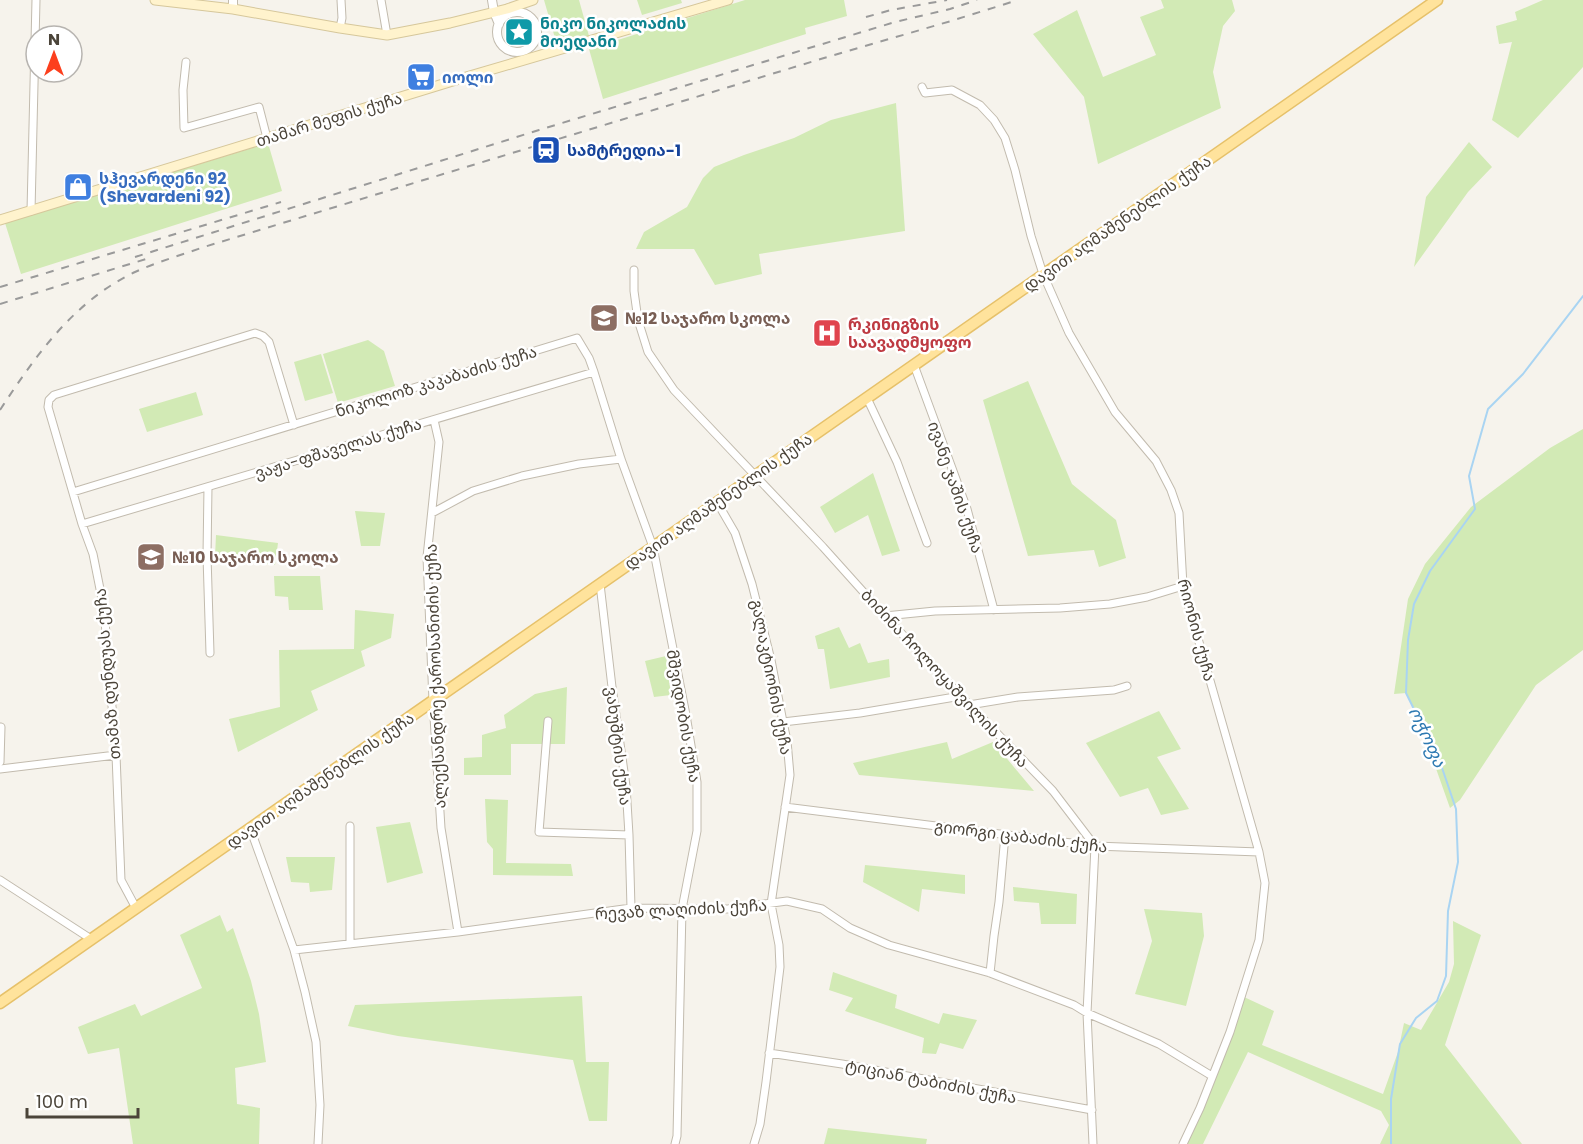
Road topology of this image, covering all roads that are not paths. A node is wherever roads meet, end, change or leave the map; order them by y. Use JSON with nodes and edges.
{"nodes":[{"id":1,"x":36,"y":0,"type":"edge"},
{"id":2,"x":155,"y":0,"type":"edge"},
{"id":3,"x":341,"y":0,"type":"edge"},
{"id":4,"x":381,"y":0,"type":"edge"},
{"id":5,"x":492,"y":0,"type":"edge"},
{"id":6,"x":501,"y":0,"type":"edge"},
{"id":7,"x":533,"y":0,"type":"edge"},
{"id":8,"x":728,"y":0,"type":"edge"},
{"id":9,"x":1437,"y":0,"type":"edge"},
{"id":10,"x":233,"y":5,"type":"edge"},
{"id":11,"x":507,"y":9,"type":"junction"},
{"id":12,"x":494,"y":12,"type":"junction"},
{"id":13,"x":519,"y":12,"type":"junction"},
{"id":14,"x":499,"y":24,"type":"junction"},
{"id":15,"x":340,"y":28,"type":"junction"},
{"id":16,"x":387,"y":35,"type":"junction"},
{"id":17,"x":535,"y":42,"type":"junction"},
{"id":18,"x":512,"y":51,"type":"junction"},
{"id":19,"x":532,"y":58,"type":"junction"},
{"id":20,"x":186,"y":62,"type":"dead end"},
{"id":21,"x":521,"y":62,"type":"junction"},
{"id":22,"x":922,"y":87,"type":"dead end"},
{"id":23,"x":267,"y":138,"type":"junction"},
{"id":24,"x":31,"y":211,"type":"junction"},
{"id":25,"x":0,"y":220,"type":"edge"},
{"id":26,"x":634,"y":270,"type":"dead end"},
{"id":27,"x":1043,"y":274,"type":"junction"},
{"id":28,"x":577,"y":338,"type":"joint"},
{"id":29,"x":914,"y":365,"type":"junction"},
{"id":30,"x":594,"y":372,"type":"junction"},
{"id":31,"x":867,"y":398,"type":"junction"},
{"id":32,"x":434,"y":420,"type":"junction"},
{"id":33,"x":294,"y":425,"type":"junction"},
{"id":34,"x":621,"y":459,"type":"junction"},
{"id":35,"x":755,"y":476,"type":"junction"},
{"id":36,"x":208,"y":487,"type":"junction"},
{"id":37,"x":73,"y":492,"type":"junction"},
{"id":38,"x":717,"y":502,"type":"junction"},
{"id":39,"x":432,"y":513,"type":"junction"},
{"id":40,"x":82,"y":524,"type":"junction"},
{"id":41,"x":927,"y":543,"type":"dead end"},
{"id":42,"x":653,"y":547,"type":"junction"},
{"id":43,"x":600,"y":584,"type":"junction"},
{"id":44,"x":1183,"y":586,"type":"junction"},
{"id":45,"x":994,"y":610,"type":"junction"},
{"id":46,"x":885,"y":616,"type":"junction"},
{"id":47,"x":210,"y":653,"type":"dead end"},
{"id":48,"x":1127,"y":686,"type":"dead end"},
{"id":49,"x":961,"y":696,"type":"junction"},
{"id":50,"x":433,"y":701,"type":"junction"},
{"id":51,"x":969,"y":705,"type":"junction"},
{"id":52,"x":548,"y":721,"type":"dead end"},
{"id":53,"x":783,"y":722,"type":"junction"},
{"id":54,"x":1,"y":727,"type":"edge"},
{"id":55,"x":116,"y":755,"type":"junction"},
{"id":56,"x":0,"y":762,"type":"edge"},
{"id":57,"x":0,"y":769,"type":"edge"},
{"id":58,"x":784,"y":807,"type":"junction"},
{"id":59,"x":350,"y":826,"type":"dead end"},
{"id":60,"x":250,"y":828,"type":"junction"},
{"id":61,"x":629,"y":835,"type":"junction"},
{"id":62,"x":1005,"y":835,"type":"junction"},
{"id":63,"x":1095,"y":846,"type":"junction"},
{"id":64,"x":1259,"y":852,"type":"junction"},
{"id":65,"x":0,"y":880,"type":"edge"},
{"id":66,"x":771,"y":904,"type":"junction"},
{"id":67,"x":136,"y":908,"type":"junction"},
{"id":68,"x":631,"y":908,"type":"junction"},
{"id":69,"x":682,"y":909,"type":"junction"},
{"id":70,"x":458,"y":932,"type":"junction"},
{"id":71,"x":91,"y":939,"type":"junction"},
{"id":72,"x":350,"y":944,"type":"junction"},
{"id":73,"x":294,"y":950,"type":"junction"},
{"id":74,"x":990,"y":974,"type":"junction"},
{"id":75,"x":0,"y":1003,"type":"edge"},
{"id":76,"x":1087,"y":1013,"type":"junction"},
{"id":77,"x":769,"y":1053,"type":"junction"},
{"id":78,"x":1212,"y":1076,"type":"junction"},
{"id":79,"x":1092,"y":1110,"type":"junction"},
{"id":80,"x":318,"y":1144,"type":"edge"},
{"id":81,"x":675,"y":1144,"type":"edge"},
{"id":82,"x":754,"y":1144,"type":"edge"},
{"id":83,"x":1093,"y":1144,"type":"edge"},
{"id":84,"x":1183,"y":1144,"type":"edge"}],
"edges":[{"from":1,"to":24,"type":"street"},
{"from":2,"to":10,"type":"main road"},
{"from":3,"to":15,"type":"street"},
{"from":4,"to":16,"type":"street"},
{"from":5,"to":12,"type":"street"},
{"from":6,"to":11,"type":"street"},
{"from":7,"to":11,"type":"main road"},
{"from":8,"to":19,"type":"main road","name":"თამარ მეფის ქუჩა"},
{"from":9,"to":27,"type":"main road","name":"დავით აღმაშენებლის ქუჩა"},
{"from":10,"to":15,"type":"main road"},
{"from":11,"to":12,"type":"main road"},
{"from":11,"to":13,"type":"street"},
{"from":12,"to":14,"type":"street"},
{"from":12,"to":16,"type":"main road"},
{"from":13,"to":14,"type":"street"},
{"from":13,"to":17,"type":"street"},
{"from":14,"to":18,"type":"street"},
{"from":15,"to":16,"type":"main road"},
{"from":17,"to":18,"type":"street"},
{"from":17,"to":19,"type":"street"},
{"from":18,"to":21,"type":"street"},
{"from":19,"to":21,"type":"main road","name":"თამარ მეფის ქუჩა"},
{"from":20,"to":23,"type":"street"},
{"from":21,"to":23,"type":"main road","name":"თამარ მეფის ქუჩა"},
{"from":22,"to":27,"type":"street","name":"რიონის ქუჩა"},
{"from":23,"to":24,"type":"main road","name":"თამარ მეფის ქუჩა"},
{"from":24,"to":25,"type":"main road","name":"თამარ მეფის ქუჩა"},
{"from":26,"to":35,"type":"street","name":"ბიძინა ჩოლოყაშვილის ქუჩა"},
{"from":27,"to":29,"type":"main road","name":"დავით აღმაშენებლის ქუჩა"},
{"from":27,"to":44,"type":"street","name":"რიონის ქუჩა"},
{"from":28,"to":30,"type":"street","name":"მშვიდობის ქუჩა"},
{"from":28,"to":33,"type":"street","name":"ნიკოლოზ კაკაბაძის ქუჩა"},
{"from":29,"to":31,"type":"main road","name":"დავით აღმაშენებლის ქუჩა"},
{"from":29,"to":45,"type":"street","name":"ივანე ჯაშის ქუჩა"},
{"from":30,"to":32,"type":"street","name":"ვაჟა-ფშაველას ქუჩა"},
{"from":30,"to":34,"type":"street","name":"მშვიდობის ქუჩა"},
{"from":31,"to":35,"type":"main road","name":"დავით აღმაშენებლის ქუჩა"},
{"from":31,"to":41,"type":"street"},
{"from":32,"to":36,"type":"street","name":"ვაჟა-ფშაველას ქუჩა"},
{"from":32,"to":39,"type":"street","name":"ალექსანდრე ქაროსანიძის ქუჩა"},
{"from":33,"to":37,"type":"street","name":"ნიკოლოზ კაკაბაძის ქუჩა"},
{"from":33,"to":37,"type":"street","name":"თამაზ დუნდუას ქუჩა"},
{"from":34,"to":39,"type":"street"},
{"from":34,"to":42,"type":"street","name":"მშვიდობის ქუჩა"},
{"from":35,"to":38,"type":"main road","name":"დავით აღმაშენებლის ქუჩა"},
{"from":35,"to":46,"type":"street","name":"ბიძინა ჩოლოყაშვილის ქუჩა"},
{"from":36,"to":40,"type":"street","name":"ვაჟა-ფშაველას ქუჩა"},
{"from":36,"to":47,"type":"street"},
{"from":37,"to":40,"type":"street","name":"თამაზ დუნდუას ქუჩა"},
{"from":38,"to":42,"type":"main road","name":"დავით აღმაშენებლის ქუჩა"},
{"from":38,"to":53,"type":"street","name":"გალაკტიონის ქუჩა"},
{"from":39,"to":50,"type":"street","name":"ალექსანდრე ქაროსანიძის ქუჩა"},
{"from":40,"to":55,"type":"street","name":"თამაზ დუნდუას ქუჩა"},
{"from":42,"to":43,"type":"main road","name":"დავით აღმაშენებლის ქუჩა"},
{"from":42,"to":69,"type":"street","name":"მშვიდობის ქუჩა"},
{"from":43,"to":50,"type":"main road","name":"დავით აღმაშენებლის ქუჩა"},
{"from":43,"to":61,"type":"street","name":"ვახუშტის ქუჩა"},
{"from":44,"to":45,"type":"street"},
{"from":44,"to":64,"type":"street","name":"რიონის ქუჩა"},
{"from":45,"to":46,"type":"street"},
{"from":46,"to":49,"type":"street","name":"ბიძინა ჩოლოყაშვილის ქუჩა"},
{"from":48,"to":51,"type":"street"},
{"from":49,"to":51,"type":"street","name":"ბიძინა ჩოლოყაშვილის ქუჩა"},
{"from":49,"to":53,"type":"street"},
{"from":50,"to":60,"type":"main road","name":"დავით აღმაშენებლის ქუჩა"},
{"from":50,"to":70,"type":"street","name":"ალექსანდრე ქაროსანიძის ქუჩა"},
{"from":51,"to":63,"type":"street","name":"ბიძინა ჩოლოყაშვილის ქუჩა"},
{"from":52,"to":61,"type":"street"},
{"from":53,"to":58,"type":"street","name":"გალაკტიონის ქუჩა"},
{"from":54,"to":56,"type":"street"},
{"from":55,"to":57,"type":"street"},
{"from":55,"to":67,"type":"street","name":"თამაზ დუნდუას ქუჩა"},
{"from":58,"to":62,"type":"street","name":"გიორგი ცაბაძის ქუჩა"},
{"from":58,"to":66,"type":"street","name":"გალაკტიონის ქუჩა"},
{"from":59,"to":72,"type":"street"},
{"from":60,"to":67,"type":"main road","name":"დავით აღმაშენებლის ქუჩა"},
{"from":60,"to":73,"type":"street"},
{"from":61,"to":68,"type":"street","name":"ვახუშტის ქუჩა"},
{"from":62,"to":63,"type":"street","name":"გიორგი ცაბაძის ქუჩა"},
{"from":62,"to":74,"type":"street"},
{"from":63,"to":64,"type":"street","name":"გიორგი ცაბაძის ქუჩა"},
{"from":63,"to":76,"type":"street"},
{"from":64,"to":78,"type":"street","name":"რიონის ქუჩა"},
{"from":65,"to":71,"type":"street"},
{"from":66,"to":69,"type":"street","name":"რევაზ ლაღიძის ქუჩა"},
{"from":66,"to":74,"type":"street","name":"რევაზ ლაღიძის ქუჩა"},
{"from":66,"to":77,"type":"street","name":"გალაკტიონის ქუჩა"},
{"from":67,"to":71,"type":"main road","name":"დავით აღმაშენებლის ქუჩა"},
{"from":68,"to":69,"type":"street","name":"რევაზ ლაღიძის ქუჩა"},
{"from":68,"to":70,"type":"street","name":"რევაზ ლაღიძის ქუჩა"},
{"from":69,"to":81,"type":"street","name":"მშვიდობის ქუჩა"},
{"from":70,"to":72,"type":"street","name":"რევაზ ლაღიძის ქუჩა"},
{"from":71,"to":75,"type":"main road","name":"დავით აღმაშენებლის ქუჩა"},
{"from":72,"to":73,"type":"street","name":"რევაზ ლაღიძის ქუჩა"},
{"from":73,"to":80,"type":"street"},
{"from":74,"to":76,"type":"street","name":"რევაზ ლაღიძის ქუჩა"},
{"from":76,"to":78,"type":"street","name":"რევაზ ლაღიძის ქუჩა"},
{"from":76,"to":79,"type":"street"},
{"from":77,"to":79,"type":"street","name":"ტიციან ტაბიძის ქუჩა"},
{"from":77,"to":82,"type":"street","name":"გალაკტიონის ქუჩა"},
{"from":78,"to":84,"type":"street","name":"რიონის ქუჩა"},
{"from":79,"to":83,"type":"street"}]}
